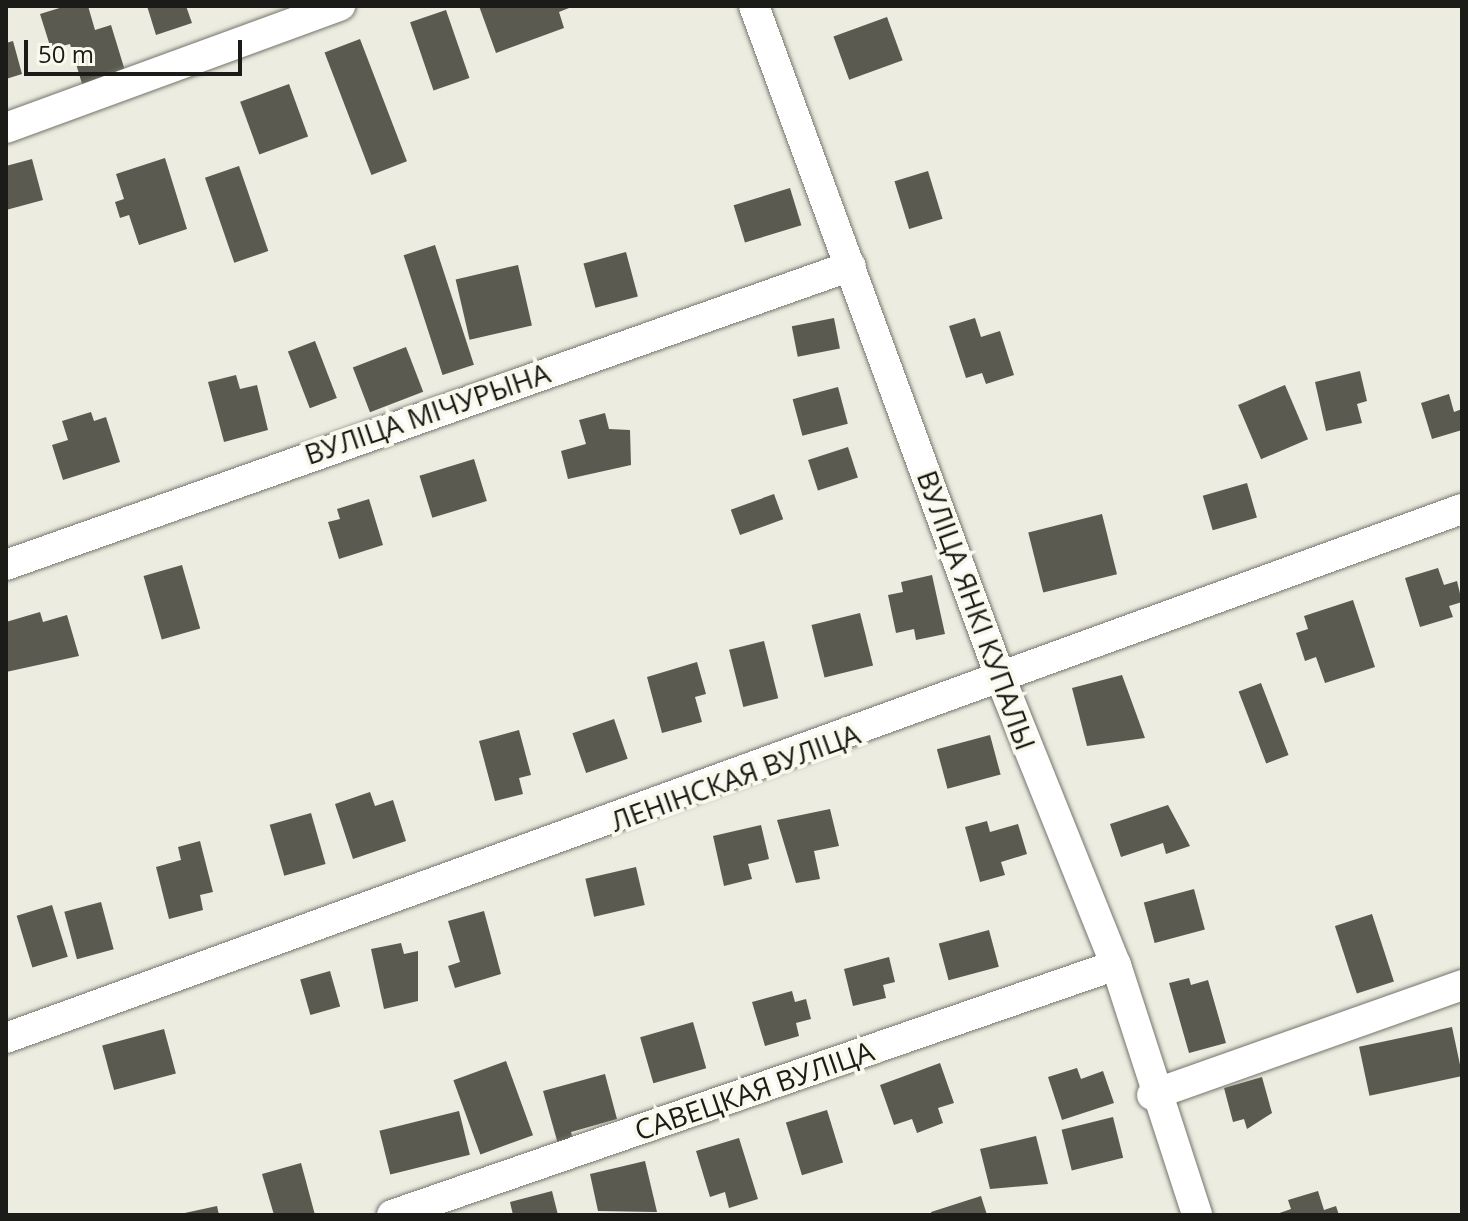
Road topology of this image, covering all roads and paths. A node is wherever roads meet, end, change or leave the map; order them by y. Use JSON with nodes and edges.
{"nodes":[{"id":1,"x":340,"y":6,"type":"edge"},
{"id":2,"x":754,"y":6,"type":"edge"},
{"id":3,"x":6,"y":128,"type":"edge"},
{"id":4,"x":851,"y":266,"type":"junction"},
{"id":5,"x":1462,"y":509,"type":"edge"},
{"id":6,"x":6,"y":565,"type":"edge"},
{"id":7,"x":1002,"y":682,"type":"junction"},
{"id":8,"x":1116,"y":965,"type":"junction"},
{"id":9,"x":1462,"y":985,"type":"edge"},
{"id":10,"x":6,"y":1038,"type":"edge"},
{"id":11,"x":1152,"y":1095,"type":"junction"},
{"id":12,"x":392,"y":1215,"type":"edge"},
{"id":13,"x":1197,"y":1215,"type":"edge"}],
"edges":[{"from":1,"to":3,"type":"street"},
{"from":2,"to":4,"type":"street","name":"ВУЛІЦА ЯНКІ КУПАЛЫ"},
{"from":4,"to":6,"type":"street","name":"ВУЛІЦА МІЧУРЫНА"},
{"from":4,"to":7,"type":"street","name":"ВУЛІЦА ЯНКІ КУПАЛЫ"},
{"from":5,"to":7,"type":"street","name":"ЛЕНІНСКАЯ ВУЛІЦА"},
{"from":7,"to":8,"type":"street","name":"ВУЛІЦА ЯНКІ КУПАЛЫ"},
{"from":7,"to":10,"type":"street","name":"ЛЕНІНСКАЯ ВУЛІЦА"},
{"from":8,"to":11,"type":"street","name":"ВУЛІЦА ЯНКІ КУПАЛЫ"},
{"from":8,"to":12,"type":"street","name":"САВЕЦКАЯ ВУЛІЦА"},
{"from":9,"to":11,"type":"street"},
{"from":11,"to":13,"type":"street","name":"ВУЛІЦА ЯНКІ КУПАЛЫ"}]}
